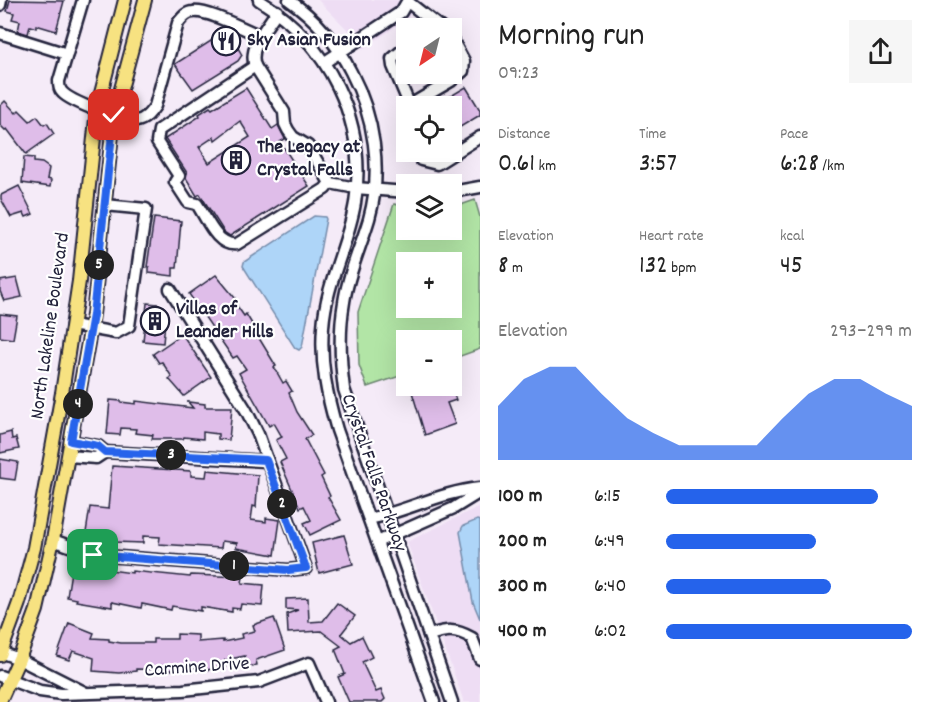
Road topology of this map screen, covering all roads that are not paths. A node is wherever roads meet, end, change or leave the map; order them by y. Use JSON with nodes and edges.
{"nodes":[{"id":1,"x":1,"y":0,"type":"edge"},
{"id":2,"x":83,"y":0,"type":"edge"},
{"id":3,"x":125,"y":0,"type":"edge"},
{"id":4,"x":145,"y":0,"type":"edge"},
{"id":5,"x":259,"y":0,"type":"edge"},
{"id":6,"x":289,"y":0,"type":"edge"},
{"id":7,"x":408,"y":1,"type":"edge"},
{"id":8,"x":0,"y":5,"type":"edge"},
{"id":9,"x":277,"y":11,"type":"junction"},
{"id":10,"x":424,"y":18,"type":"edge"},
{"id":11,"x":0,"y":33,"type":"edge"},
{"id":12,"x":261,"y":36,"type":"junction"},
{"id":13,"x":341,"y":52,"type":"junction"},
{"id":14,"x":66,"y":54,"type":"junction"},
{"id":15,"x":396,"y":56,"type":"edge"},
{"id":16,"x":325,"y":62,"type":"junction"},
{"id":17,"x":255,"y":66,"type":"junction"},
{"id":18,"x":396,"y":73,"type":"edge"},
{"id":19,"x":446,"y":84,"type":"edge"},
{"id":20,"x":426,"y":96,"type":"edge"},
{"id":21,"x":97,"y":109,"type":"junction"},
{"id":22,"x":114,"y":115,"type":"junction"},
{"id":23,"x":478,"y":142,"type":"edge"},
{"id":24,"x":462,"y":151,"type":"edge"},
{"id":25,"x":330,"y":183,"type":"junction"},
{"id":26,"x":480,"y":187,"type":"edge"},
{"id":27,"x":356,"y":188,"type":"junction"},
{"id":28,"x":374,"y":190,"type":"junction"},
{"id":29,"x":462,"y":190,"type":"edge"},
{"id":30,"x":396,"y":191,"type":"edge"},
{"id":31,"x":105,"y":205,"type":"junction"},
{"id":32,"x":170,"y":289,"type":"dead end"},
{"id":33,"x":72,"y":325,"type":"junction"},
{"id":34,"x":91,"y":328,"type":"junction"},
{"id":35,"x":71,"y":441,"type":"junction"},
{"id":36,"x":105,"y":452,"type":"junction"},
{"id":37,"x":68,"y":456,"type":"junction"},
{"id":38,"x":266,"y":460,"type":"junction"},
{"id":39,"x":480,"y":490,"type":"edge"},
{"id":40,"x":386,"y":515,"type":"junction"},
{"id":41,"x":369,"y":519,"type":"junction"},
{"id":42,"x":393,"y":536,"type":"junction"},
{"id":43,"x":53,"y":540,"type":"junction"},
{"id":44,"x":377,"y":542,"type":"junction"},
{"id":45,"x":429,"y":635,"type":"junction"},
{"id":46,"x":0,"y":653,"type":"edge"},
{"id":47,"x":19,"y":659,"type":"junction"},
{"id":48,"x":480,"y":660,"type":"edge"},
{"id":49,"x":5,"y":678,"type":"edge"},
{"id":50,"x":84,"y":693,"type":"junction"},
{"id":51,"x":0,"y":701,"type":"edge"},
{"id":52,"x":326,"y":702,"type":"edge"},
{"id":53,"x":434,"y":702,"type":"edge"},
{"id":54,"x":452,"y":702,"type":"edge"}],
"edges":[{"from":1,"to":8,"type":"street"},
{"from":2,"to":14,"type":"street"},
{"from":3,"to":21,"type":"main road","name":"North Lakeline Boulevard"},
{"from":4,"to":22,"type":"main road","name":"North Lakeline Boulevard"},
{"from":5,"to":9,"type":"street","name":"Crystal Falls Parkway"},
{"from":6,"to":13,"type":"street","name":"Crystal Falls Parkway"},
{"from":7,"to":10,"type":"street"},
{"from":7,"to":13,"type":"street"},
{"from":9,"to":12,"type":"street"},
{"from":9,"to":16,"type":"street","name":"Crystal Falls Parkway"},
{"from":11,"to":14,"type":"street"},
{"from":12,"to":17,"type":"street"},
{"from":12,"to":22,"type":"street"},
{"from":13,"to":16,"type":"street"},
{"from":13,"to":28,"type":"street","name":"Crystal Falls Parkway"},
{"from":14,"to":21,"type":"street"},
{"from":15,"to":18,"type":"street"},
{"from":16,"to":27,"type":"street","name":"Crystal Falls Parkway"},
{"from":17,"to":25,"type":"street"},
{"from":17,"to":25,"type":"street"},
{"from":19,"to":20,"type":"street"},
{"from":21,"to":22,"type":"street"},
{"from":21,"to":33,"type":"main road","name":"North Lakeline Boulevard"},
{"from":22,"to":31,"type":"main road","name":"North Lakeline Boulevard"},
{"from":23,"to":24,"type":"street"},
{"from":25,"to":27,"type":"street"},
{"from":26,"to":29,"type":"street"},
{"from":27,"to":28,"type":"street"},
{"from":27,"to":41,"type":"street","name":"Crystal Falls Parkway"},
{"from":28,"to":30,"type":"street"},
{"from":28,"to":40,"type":"street","name":"Crystal Falls Parkway"},
{"from":31,"to":34,"type":"main road","name":"North Lakeline Boulevard"},
{"from":31,"to":34,"type":"street"},
{"from":32,"to":38,"type":"street"},
{"from":33,"to":34,"type":"street"},
{"from":33,"to":46,"type":"main road","name":"North Lakeline Boulevard"},
{"from":34,"to":35,"type":"main road","name":"North Lakeline Boulevard"},
{"from":35,"to":36,"type":"street"},
{"from":35,"to":37,"type":"main road","name":"North Lakeline Boulevard"},
{"from":36,"to":37,"type":"street"},
{"from":36,"to":38,"type":"street"},
{"from":37,"to":43,"type":"main road","name":"North Lakeline Boulevard"},
{"from":38,"to":43,"type":"street"},
{"from":39,"to":40,"type":"street"},
{"from":39,"to":42,"type":"street"},
{"from":40,"to":41,"type":"street"},
{"from":40,"to":42,"type":"street","name":"Crystal Falls Parkway"},
{"from":41,"to":44,"type":"street","name":"Crystal Falls Parkway"},
{"from":42,"to":44,"type":"street"},
{"from":42,"to":45,"type":"street","name":"Crystal Falls Parkway"},
{"from":43,"to":47,"type":"main road","name":"North Lakeline Boulevard"},
{"from":44,"to":53,"type":"street","name":"Crystal Falls Parkway"},
{"from":45,"to":48,"type":"street"},
{"from":45,"to":54,"type":"street","name":"Crystal Falls Parkway"},
{"from":46,"to":47,"type":"street","name":"Carmine Drive"},
{"from":47,"to":49,"type":"main road","name":"North Lakeline Boulevard"},
{"from":47,"to":50,"type":"street","name":"Carmine Drive"},
{"from":49,"to":50,"type":"street","name":"Carmine Drive"},
{"from":49,"to":51,"type":"main road","name":"North Lakeline Boulevard"},
{"from":50,"to":52,"type":"street","name":"Carmine Drive"}]}
